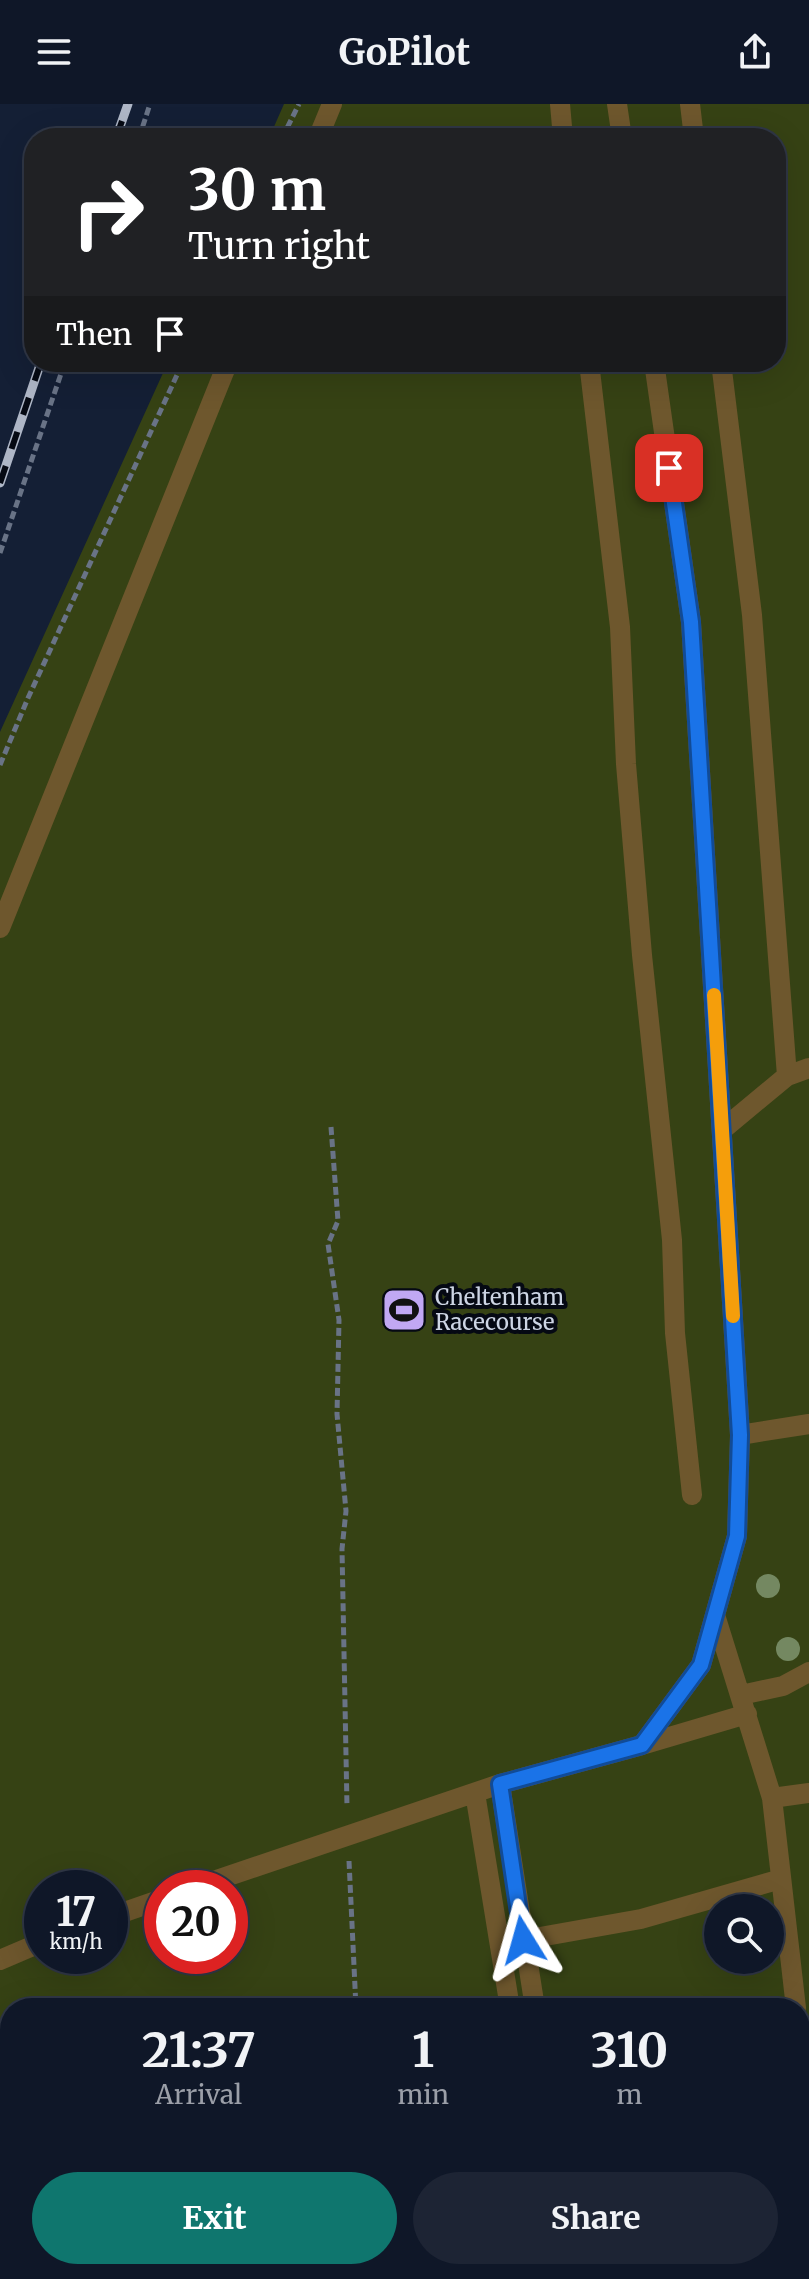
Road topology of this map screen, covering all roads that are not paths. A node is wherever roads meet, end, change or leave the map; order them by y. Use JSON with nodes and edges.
{"nodes":[{"id":1,"x":332,"y":104,"type":"edge"},
{"id":2,"x":560,"y":104,"type":"edge"},
{"id":3,"x":617,"y":104,"type":"edge"},
{"id":4,"x":690,"y":104,"type":"edge"},
{"id":5,"x":322,"y":128,"type":"edge"},
{"id":6,"x":562,"y":128,"type":"edge"},
{"id":7,"x":621,"y":128,"type":"edge"},
{"id":8,"x":693,"y":128,"type":"edge"},
{"id":9,"x":224,"y":372,"type":"edge"},
{"id":10,"x":590,"y":372,"type":"edge"},
{"id":11,"x":655,"y":372,"type":"edge"},
{"id":12,"x":722,"y":372,"type":"edge"},
{"id":13,"x":0,"y":928,"type":"edge"},
{"id":14,"x":809,"y":1068,"type":"edge"},
{"id":15,"x":787,"y":1076,"type":"junction"},
{"id":16,"x":722,"y":1130,"type":"junction"},
{"id":17,"x":809,"y":1424,"type":"edge"},
{"id":18,"x":740,"y":1435,"type":"junction"},
{"id":19,"x":692,"y":1495,"type":"dead end"},
{"id":20,"x":715,"y":1615,"type":"junction"},
{"id":21,"x":809,"y":1672,"type":"edge"},
{"id":22,"x":744,"y":1704,"type":"junction"},
{"id":23,"x":642,"y":1745,"type":"junction"},
{"id":24,"x":500,"y":1784,"type":"junction"},
{"id":25,"x":475,"y":1793,"type":"junction"},
{"id":26,"x":809,"y":1793,"type":"edge"},
{"id":27,"x":772,"y":1798,"type":"junction"},
{"id":28,"x":244,"y":1870,"type":"edge"},
{"id":29,"x":781,"y":1879,"type":"junction"},
{"id":30,"x":523,"y":1940,"type":"junction"},
{"id":31,"x":24,"y":1950,"type":"edge"},
{"id":32,"x":0,"y":1960,"type":"edge"},
{"id":33,"x":508,"y":1998,"type":"edge"},
{"id":34,"x":533,"y":1998,"type":"edge"},
{"id":35,"x":795,"y":1998,"type":"edge"}],
"edges":[{"from":1,"to":5,"type":"lane"},
{"from":2,"to":6,"type":"lane"},
{"from":3,"to":7,"type":"lane"},
{"from":4,"to":8,"type":"lane"},
{"from":9,"to":13,"type":"lane"},
{"from":10,"to":19,"type":"lane"},
{"from":11,"to":16,"type":"lane"},
{"from":12,"to":15,"type":"lane"},
{"from":14,"to":15,"type":"lane"},
{"from":15,"to":16,"type":"lane"},
{"from":16,"to":18,"type":"lane"},
{"from":17,"to":18,"type":"lane"},
{"from":18,"to":20,"type":"lane"},
{"from":20,"to":22,"type":"lane"},
{"from":20,"to":23,"type":"lane"},
{"from":21,"to":22,"type":"lane"},
{"from":22,"to":23,"type":"lane"},
{"from":22,"to":27,"type":"lane"},
{"from":23,"to":24,"type":"lane"},
{"from":24,"to":25,"type":"lane"},
{"from":24,"to":30,"type":"lane"},
{"from":25,"to":28,"type":"lane"},
{"from":25,"to":33,"type":"lane"},
{"from":26,"to":27,"type":"lane"},
{"from":27,"to":29,"type":"lane"},
{"from":29,"to":30,"type":"lane"},
{"from":29,"to":35,"type":"lane"},
{"from":30,"to":34,"type":"lane"},
{"from":31,"to":32,"type":"lane"}]}
